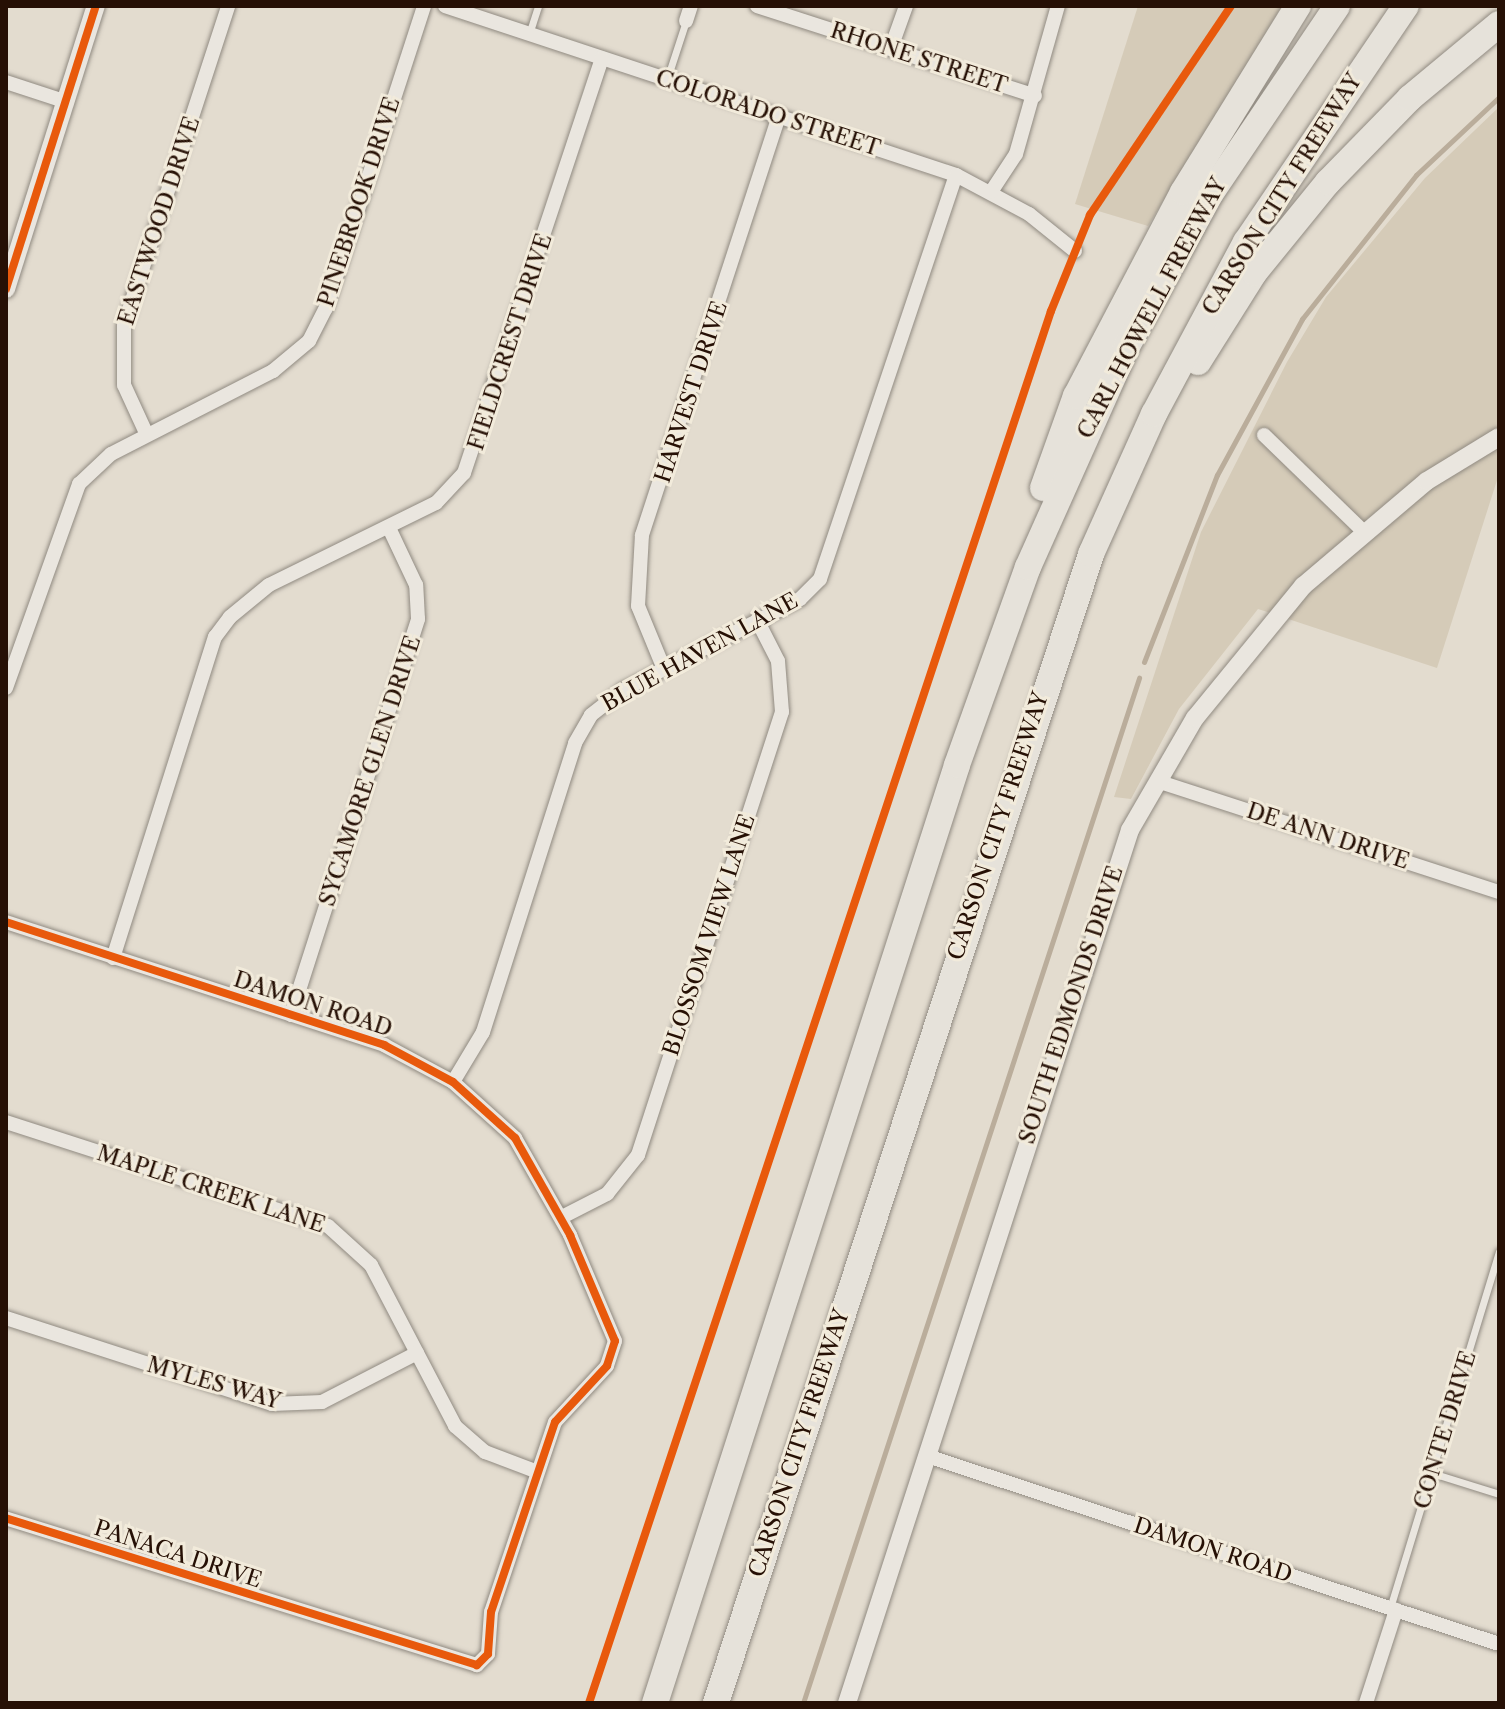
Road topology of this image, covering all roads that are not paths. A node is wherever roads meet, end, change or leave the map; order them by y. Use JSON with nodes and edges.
{"nodes":[{"id":1,"x":96,"y":6,"type":"edge"},
{"id":2,"x":228,"y":6,"type":"edge"},
{"id":3,"x":424,"y":6,"type":"edge"},
{"id":4,"x":445,"y":6,"type":"edge"},
{"id":5,"x":538,"y":6,"type":"edge"},
{"id":6,"x":757,"y":6,"type":"edge"},
{"id":7,"x":906,"y":6,"type":"edge"},
{"id":8,"x":1058,"y":6,"type":"edge"},
{"id":9,"x":1298,"y":6,"type":"edge"},
{"id":10,"x":1337,"y":6,"type":"edge"},
{"id":11,"x":1406,"y":6,"type":"edge"},
{"id":12,"x":688,"y":13,"type":"edge"},
{"id":13,"x":1499,"y":24,"type":"edge"},
{"id":14,"x":529,"y":34,"type":"junction"},
{"id":15,"x":891,"y":48,"type":"junction"},
{"id":16,"x":602,"y":58,"type":"junction"},
{"id":17,"x":667,"y":79,"type":"junction"},
{"id":18,"x":6,"y":82,"type":"edge"},
{"id":19,"x":1035,"y":96,"type":"junction"},
{"id":20,"x":67,"y":102,"type":"junction"},
{"id":21,"x":779,"y":115,"type":"junction"},
{"id":22,"x":956,"y":175,"type":"junction"},
{"id":23,"x":991,"y":192,"type":"junction"},
{"id":24,"x":1075,"y":251,"type":"dead end"},
{"id":25,"x":6,"y":289,"type":"edge"},
{"id":26,"x":147,"y":435,"type":"junction"},
{"id":27,"x":1264,"y":435,"type":"dead end"},
{"id":28,"x":1499,"y":437,"type":"edge"},
{"id":29,"x":389,"y":528,"type":"junction"},
{"id":30,"x":1363,"y":531,"type":"junction"},
{"id":31,"x":757,"y":620,"type":"junction"},
{"id":32,"x":664,"y":669,"type":"junction"},
{"id":33,"x":6,"y":688,"type":"edge"},
{"id":34,"x":957,"y":765,"type":"junction"},
{"id":35,"x":1157,"y":781,"type":"junction"},
{"id":36,"x":1499,"y":892,"type":"edge"},
{"id":37,"x":974,"y":900,"type":"junction"},
{"id":38,"x":6,"y":922,"type":"edge"},
{"id":39,"x":113,"y":958,"type":"junction"},
{"id":40,"x":291,"y":1015,"type":"junction"},
{"id":41,"x":453,"y":1082,"type":"junction"},
{"id":42,"x":6,"y":1122,"type":"edge"},
{"id":43,"x":562,"y":1217,"type":"junction"},
{"id":44,"x":1499,"y":1251,"type":"edge"},
{"id":45,"x":6,"y":1318,"type":"edge"},
{"id":46,"x":417,"y":1353,"type":"junction"},
{"id":47,"x":927,"y":1456,"type":"junction"},
{"id":48,"x":535,"y":1471,"type":"junction"},
{"id":49,"x":1432,"y":1473,"type":"junction"},
{"id":50,"x":1499,"y":1494,"type":"edge"},
{"id":51,"x":6,"y":1518,"type":"edge"},
{"id":52,"x":1393,"y":1609,"type":"junction"},
{"id":53,"x":1499,"y":1644,"type":"edge"},
{"id":54,"x":477,"y":1665,"type":"joint"},
{"id":55,"x":655,"y":1703,"type":"edge"},
{"id":56,"x":716,"y":1703,"type":"edge"},
{"id":57,"x":847,"y":1703,"type":"edge"},
{"id":58,"x":1366,"y":1703,"type":"edge"}],
"edges":[{"from":1,"to":20,"type":"street"},
{"from":2,"to":26,"type":"street","name":"EASTWOOD DRIVE"},
{"from":3,"to":26,"type":"street","name":"PINEBROOK DRIVE"},
{"from":4,"to":14,"type":"street","name":"COLORADO STREET"},
{"from":5,"to":14,"type":"lane"},
{"from":6,"to":15,"type":"street","name":"RHONE STREET"},
{"from":7,"to":15,"type":"street"},
{"from":8,"to":19,"type":"street"},
{"from":9,"to":34,"type":"highway"},
{"from":10,"to":34,"type":"highway","name":"CARL HOWELL FREEWAY"},
{"from":11,"to":37,"type":"highway","name":"CARSON CITY FREEWAY"},
{"from":12,"to":17,"type":"lane"},
{"from":13,"to":37,"type":"highway"},
{"from":14,"to":16,"type":"street","name":"COLORADO STREET"},
{"from":15,"to":19,"type":"street","name":"RHONE STREET"},
{"from":16,"to":17,"type":"street","name":"COLORADO STREET"},
{"from":16,"to":29,"type":"street","name":"FIELDCREST DRIVE"},
{"from":17,"to":21,"type":"street","name":"COLORADO STREET"},
{"from":18,"to":20,"type":"street"},
{"from":19,"to":23,"type":"street"},
{"from":20,"to":25,"type":"street"},
{"from":21,"to":22,"type":"street","name":"COLORADO STREET"},
{"from":21,"to":32,"type":"street","name":"HARVEST DRIVE"},
{"from":22,"to":23,"type":"street","name":"COLORADO STREET"},
{"from":22,"to":31,"type":"street","name":"BLUE HAVEN LANE"},
{"from":23,"to":24,"type":"street","name":"COLORADO STREET"},
{"from":26,"to":33,"type":"street","name":"PINEBROOK DRIVE"},
{"from":27,"to":30,"type":"street"},
{"from":28,"to":30,"type":"street","name":"SOUTH EDMONDS DRIVE"},
{"from":29,"to":39,"type":"street","name":"FIELDCREST DRIVE"},
{"from":29,"to":40,"type":"street","name":"SYCAMORE GLEN DRIVE"},
{"from":30,"to":35,"type":"street","name":"SOUTH EDMONDS DRIVE"},
{"from":31,"to":32,"type":"street","name":"BLUE HAVEN LANE"},
{"from":31,"to":43,"type":"street","name":"BLOSSOM VIEW LANE"},
{"from":32,"to":41,"type":"street","name":"BLUE HAVEN LANE"},
{"from":34,"to":55,"type":"highway"},
{"from":35,"to":36,"type":"street","name":"DE ANN DRIVE"},
{"from":35,"to":47,"type":"street","name":"SOUTH EDMONDS DRIVE"},
{"from":37,"to":56,"type":"highway","name":"CARSON CITY FREEWAY"},
{"from":38,"to":39,"type":"street","name":"DAMON ROAD"},
{"from":39,"to":40,"type":"street","name":"DAMON ROAD"},
{"from":40,"to":41,"type":"street","name":"DAMON ROAD"},
{"from":41,"to":43,"type":"street","name":"DAMON ROAD"},
{"from":42,"to":46,"type":"street","name":"MAPLE CREEK LANE"},
{"from":43,"to":48,"type":"street","name":"DAMON ROAD"},
{"from":44,"to":49,"type":"lane","name":"CONTE DRIVE"},
{"from":45,"to":46,"type":"street","name":"MYLES WAY"},
{"from":46,"to":48,"type":"street","name":"MAPLE CREEK LANE"},
{"from":47,"to":52,"type":"street","name":"DAMON ROAD"},
{"from":47,"to":57,"type":"street","name":"SOUTH EDMONDS DRIVE"},
{"from":48,"to":54,"type":"street","name":"DAMON ROAD"},
{"from":49,"to":50,"type":"lane"},
{"from":49,"to":52,"type":"lane","name":"CONTE DRIVE"},
{"from":51,"to":54,"type":"street","name":"PANACA DRIVE"},
{"from":52,"to":53,"type":"street","name":"DAMON ROAD"},
{"from":52,"to":58,"type":"street","name":"CONTE DRIVE"}]}
